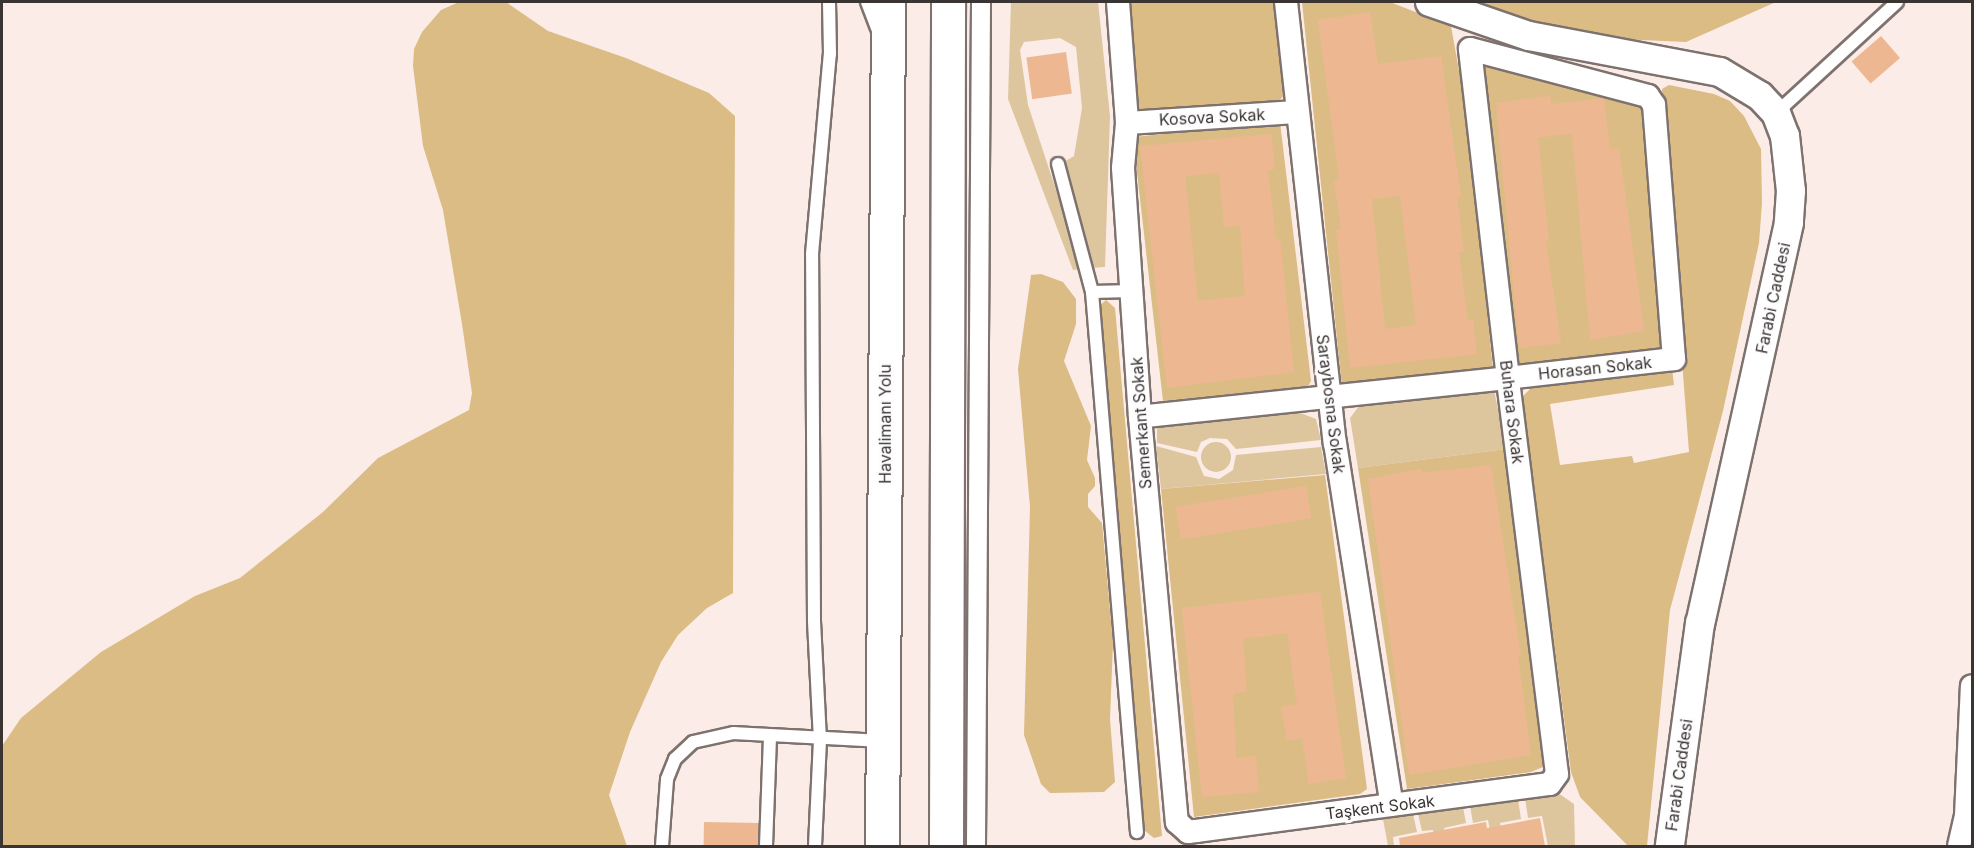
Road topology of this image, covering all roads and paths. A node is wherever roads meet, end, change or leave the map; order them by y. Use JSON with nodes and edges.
{"nodes":[{"id":1,"x":829,"y":2,"type":"edge"},
{"id":2,"x":867,"y":2,"type":"edge"},
{"id":3,"x":888,"y":2,"type":"edge"},
{"id":4,"x":948,"y":2,"type":"edge"},
{"id":5,"x":981,"y":2,"type":"edge"},
{"id":6,"x":1118,"y":2,"type":"edge"},
{"id":7,"x":1286,"y":2,"type":"edge"},
{"id":8,"x":1430,"y":2,"type":"edge"},
{"id":9,"x":1897,"y":2,"type":"edge"},
{"id":10,"x":1470,"y":50,"type":"joint"},
{"id":11,"x":888,"y":56,"type":"junction"},
{"id":12,"x":1297,"y":112,"type":"junction"},
{"id":13,"x":1776,"y":113,"type":"junction"},
{"id":14,"x":1127,"y":123,"type":"junction"},
{"id":15,"x":1058,"y":164,"type":"dead end"},
{"id":16,"x":1132,"y":291,"type":"junction"},
{"id":17,"x":1092,"y":292,"type":"junction"},
{"id":18,"x":1508,"y":378,"type":"junction"},
{"id":19,"x":1329,"y":397,"type":"junction"},
{"id":20,"x":1140,"y":417,"type":"junction"},
{"id":21,"x":1972,"y":686,"type":"edge"},
{"id":22,"x":770,"y":736,"type":"junction"},
{"id":23,"x":820,"y":740,"type":"junction"},
{"id":24,"x":883,"y":741,"type":"junction"},
{"id":25,"x":1557,"y":774,"type":"joint"},
{"id":26,"x":1392,"y":806,"type":"junction"},
{"id":27,"x":1196,"y":831,"type":"joint"},
{"id":28,"x":1137,"y":832,"type":"dead end"},
{"id":29,"x":1966,"y":832,"type":"edge"},
{"id":30,"x":662,"y":846,"type":"edge"},
{"id":31,"x":766,"y":846,"type":"edge"},
{"id":32,"x":815,"y":846,"type":"edge"},
{"id":33,"x":882,"y":846,"type":"edge"},
{"id":34,"x":946,"y":846,"type":"edge"},
{"id":35,"x":975,"y":846,"type":"edge"},
{"id":36,"x":1670,"y":846,"type":"edge"}],
"edges":[{"from":1,"to":23,"type":"lane"},
{"from":2,"to":11,"type":"lane"},
{"from":3,"to":11,"type":"highway","name":"Havalimanı Yolu"},
{"from":4,"to":34,"type":"highway"},
{"from":5,"to":35,"type":"street"},
{"from":6,"to":14,"type":"street","name":"Semerkant Sokak"},
{"from":7,"to":12,"type":"street","name":"Saraybosna Sokak"},
{"from":8,"to":13,"type":"street","name":"Farabi Caddesi"},
{"from":9,"to":13,"type":"lane"},
{"from":10,"to":18,"type":"street","name":"Buhara Sokak"},
{"from":10,"to":18,"type":"street","name":"Horasan Sokak"},
{"from":11,"to":24,"type":"highway","name":"Havalimanı Yolu"},
{"from":12,"to":14,"type":"street","name":"Kosova Sokak"},
{"from":12,"to":19,"type":"street","name":"Saraybosna Sokak"},
{"from":13,"to":36,"type":"street","name":"Farabi Caddesi"},
{"from":14,"to":16,"type":"street","name":"Semerkant Sokak"},
{"from":15,"to":17,"type":"lane"},
{"from":16,"to":17,"type":"lane"},
{"from":16,"to":20,"type":"street","name":"Semerkant Sokak"},
{"from":17,"to":28,"type":"lane"},
{"from":18,"to":19,"type":"street","name":"Horasan Sokak"},
{"from":18,"to":25,"type":"street","name":"Buhara Sokak"},
{"from":19,"to":20,"type":"street","name":"Horasan Sokak"},
{"from":19,"to":26,"type":"street","name":"Saraybosna Sokak"},
{"from":20,"to":27,"type":"street","name":"Semerkant Sokak"},
{"from":21,"to":29,"type":"street"},
{"from":22,"to":23,"type":"lane"},
{"from":22,"to":30,"type":"lane"},
{"from":22,"to":31,"type":"lane"},
{"from":23,"to":24,"type":"lane"},
{"from":23,"to":32,"type":"lane"},
{"from":24,"to":33,"type":"highway","name":"Havalimanı Yolu"},
{"from":25,"to":26,"type":"street","name":"Taşkent Sokak"},
{"from":26,"to":27,"type":"street","name":"Taşkent Sokak"}]}
